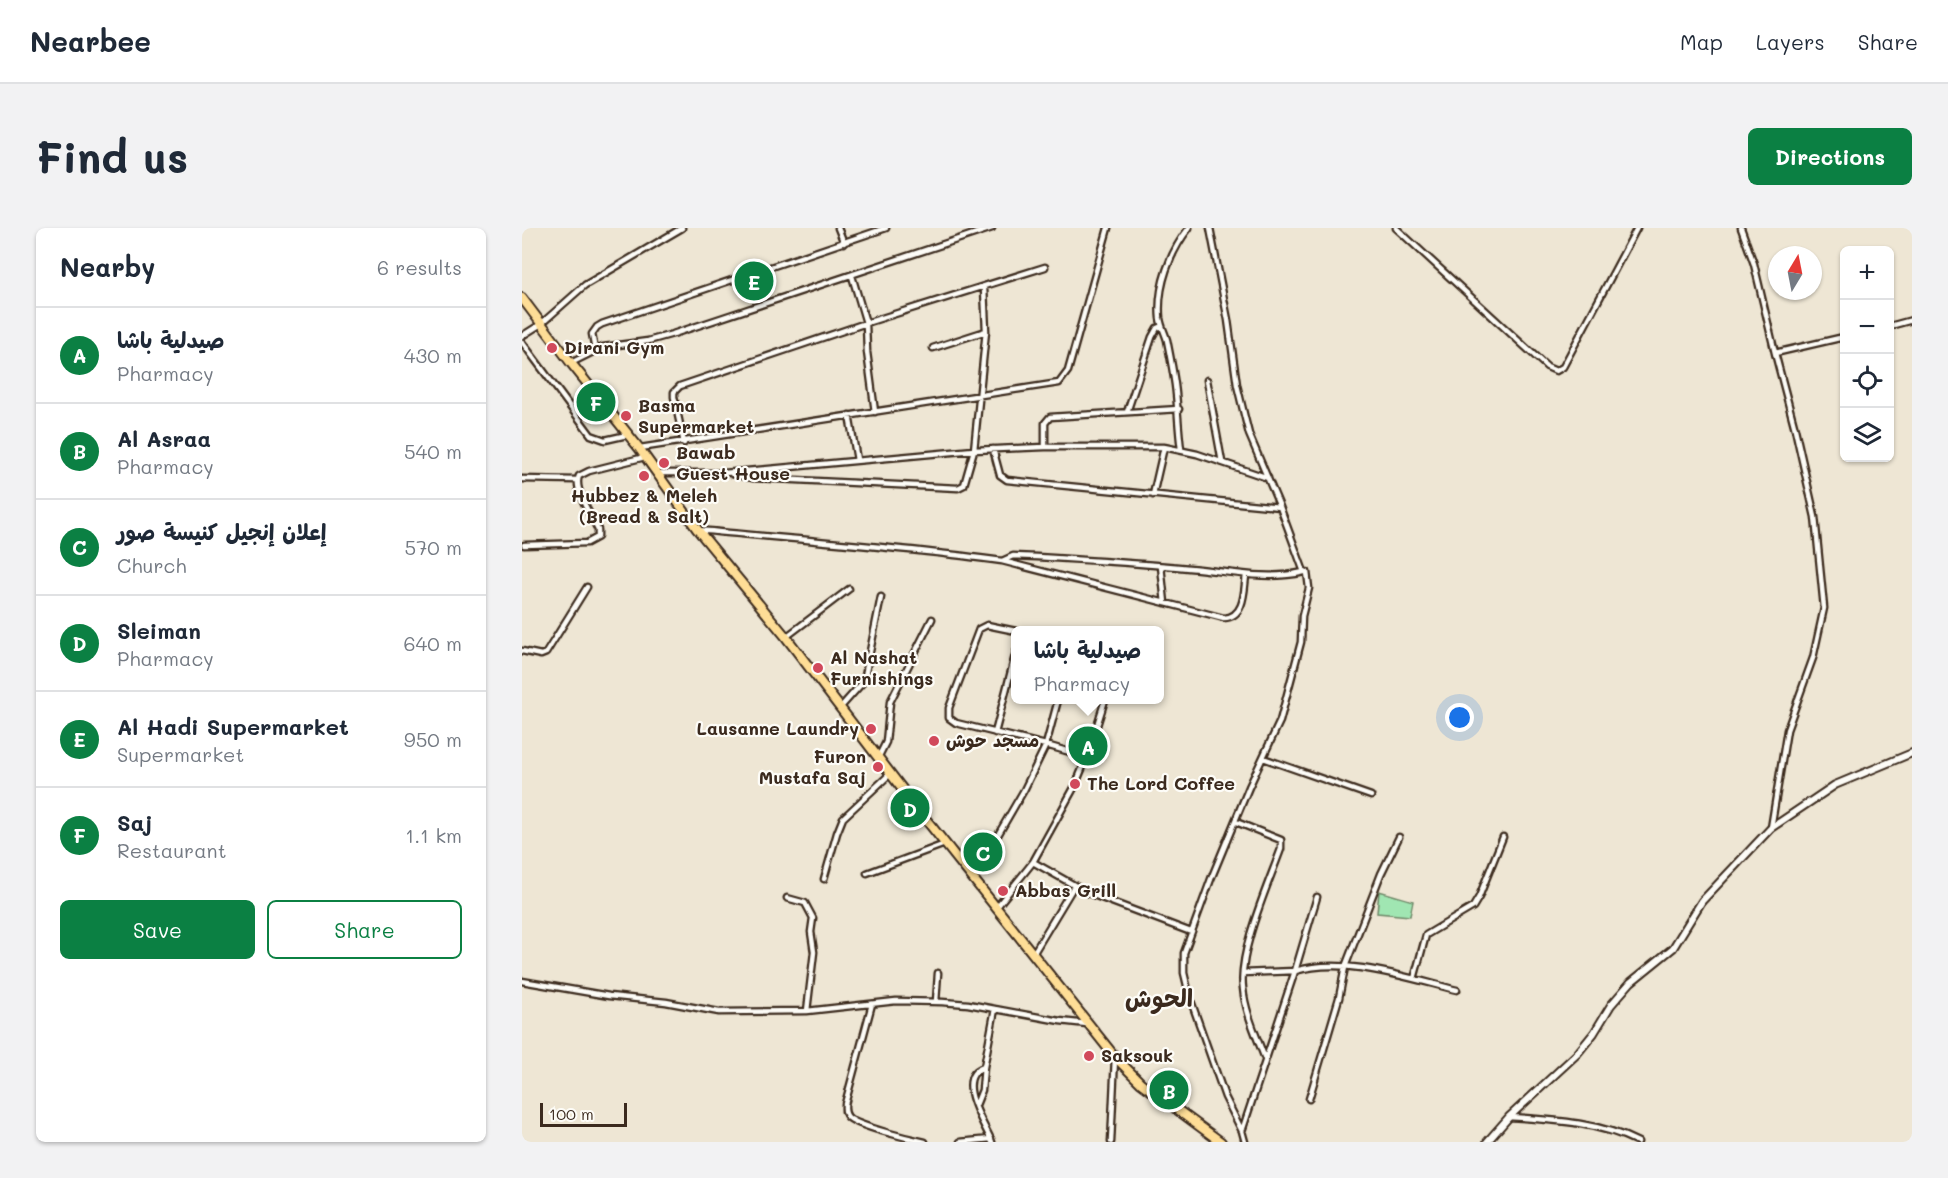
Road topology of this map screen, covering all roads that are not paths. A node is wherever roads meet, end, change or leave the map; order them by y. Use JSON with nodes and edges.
{"nodes":[{"id":1,"x":682,"y":228,"type":"edge"},
{"id":2,"x":838,"y":228,"type":"edge"},
{"id":3,"x":886,"y":228,"type":"edge"},
{"id":4,"x":992,"y":228,"type":"edge"},
{"id":5,"x":1108,"y":228,"type":"edge"},
{"id":6,"x":1189,"y":228,"type":"edge"},
{"id":7,"x":1210,"y":228,"type":"edge"},
{"id":8,"x":1396,"y":228,"type":"edge"},
{"id":9,"x":1637,"y":228,"type":"edge"},
{"id":10,"x":1741,"y":228,"type":"edge"},
{"id":11,"x":844,"y":243,"type":"junction"},
{"id":12,"x":1045,"y":267,"type":"dead end"},
{"id":13,"x":852,"y":276,"type":"junction"},
{"id":14,"x":984,"y":288,"type":"junction"},
{"id":15,"x":522,"y":298,"type":"edge"},
{"id":16,"x":1912,"y":320,"type":"edge"},
{"id":17,"x":866,"y":323,"type":"junction"},
{"id":18,"x":541,"y":324,"type":"junction"},
{"id":19,"x":1894,"y":325,"type":"edge"},
{"id":20,"x":1162,"y":326,"type":"junction"},
{"id":21,"x":986,"y":331,"type":"junction"},
{"id":22,"x":522,"y":336,"type":"edge"},
{"id":23,"x":1840,"y":338,"type":"edge"},
{"id":24,"x":522,"y":342,"type":"edge"},
{"id":25,"x":933,"y":348,"type":"dead end"},
{"id":26,"x":595,"y":351,"type":"junction"},
{"id":27,"x":1774,"y":353,"type":"junction"},
{"id":28,"x":571,"y":363,"type":"junction"},
{"id":29,"x":1208,"y":380,"type":"dead end"},
{"id":30,"x":978,"y":396,"type":"junction"},
{"id":31,"x":1179,"y":409,"type":"junction"},
{"id":32,"x":875,"y":412,"type":"junction"},
{"id":33,"x":1127,"y":412,"type":"junction"},
{"id":34,"x":849,"y":415,"type":"junction"},
{"id":35,"x":627,"y":435,"type":"junction"},
{"id":36,"x":684,"y":443,"type":"junction"},
{"id":37,"x":1045,"y":447,"type":"junction"},
{"id":38,"x":1164,"y":447,"type":"junction"},
{"id":39,"x":639,"y":448,"type":"junction"},
{"id":40,"x":993,"y":449,"type":"junction"},
{"id":41,"x":1181,"y":449,"type":"junction"},
{"id":42,"x":974,"y":450,"type":"junction"},
{"id":43,"x":645,"y":457,"type":"junction"},
{"id":44,"x":857,"y":460,"type":"junction"},
{"id":45,"x":1222,"y":462,"type":"junction"},
{"id":46,"x":803,"y":467,"type":"junction"},
{"id":47,"x":658,"y":473,"type":"junction"},
{"id":48,"x":724,"y":473,"type":"junction"},
{"id":49,"x":1268,"y":478,"type":"junction"},
{"id":50,"x":804,"y":479,"type":"junction"},
{"id":51,"x":522,"y":480,"type":"edge"},
{"id":52,"x":577,"y":480,"type":"junction"},
{"id":53,"x":1154,"y":495,"type":"junction"},
{"id":54,"x":1280,"y":507,"type":"junction"},
{"id":55,"x":697,"y":529,"type":"junction"},
{"id":56,"x":524,"y":546,"type":"dead end"},
{"id":57,"x":1037,"y":557,"type":"junction"},
{"id":58,"x":1002,"y":561,"type":"junction"},
{"id":59,"x":1161,"y":566,"type":"junction"},
{"id":60,"x":1042,"y":571,"type":"junction"},
{"id":61,"x":1304,"y":572,"type":"junction"},
{"id":62,"x":1246,"y":575,"type":"junction"},
{"id":63,"x":587,"y":587,"type":"dead end"},
{"id":64,"x":849,"y":590,"type":"dead end"},
{"id":65,"x":881,"y":597,"type":"dead end"},
{"id":66,"x":1165,"y":603,"type":"junction"},
{"id":67,"x":932,"y":619,"type":"dead end"},
{"id":68,"x":1011,"y":630,"type":"edge"},
{"id":69,"x":786,"y":637,"type":"junction"},
{"id":70,"x":522,"y":651,"type":"edge"},
{"id":71,"x":1011,"y":671,"type":"edge"},
{"id":72,"x":1057,"y":704,"type":"edge"},
{"id":73,"x":1103,"y":704,"type":"edge"},
{"id":74,"x":840,"y":708,"type":"junction"},
{"id":75,"x":995,"y":733,"type":"junction"},
{"id":76,"x":1046,"y":745,"type":"junction"},
{"id":77,"x":1912,"y":753,"type":"edge"},
{"id":78,"x":1087,"y":757,"type":"junction"},
{"id":79,"x":878,"y":758,"type":"junction"},
{"id":80,"x":1263,"y":758,"type":"junction"},
{"id":81,"x":890,"y":774,"type":"junction"},
{"id":82,"x":1371,"y":796,"type":"dead end"},
{"id":83,"x":1236,"y":822,"type":"junction"},
{"id":84,"x":1771,"y":828,"type":"junction"},
{"id":85,"x":1399,"y":837,"type":"dead end"},
{"id":86,"x":1503,"y":837,"type":"dead end"},
{"id":87,"x":945,"y":844,"type":"junction"},
{"id":88,"x":1033,"y":862,"type":"junction"},
{"id":89,"x":867,"y":873,"type":"dead end"},
{"id":90,"x":973,"y":878,"type":"junction"},
{"id":91,"x":824,"y":879,"type":"dead end"},
{"id":92,"x":1074,"y":886,"type":"junction"},
{"id":93,"x":1317,"y":897,"type":"dead end"},
{"id":94,"x":787,"y":898,"type":"dead end"},
{"id":95,"x":996,"y":908,"type":"junction"},
{"id":96,"x":1191,"y":932,"type":"junction"},
{"id":97,"x":1033,"y":954,"type":"junction"},
{"id":98,"x":1345,"y":967,"type":"junction"},
{"id":99,"x":1295,"y":971,"type":"junction"},
{"id":100,"x":938,"y":973,"type":"dead end"},
{"id":101,"x":1243,"y":973,"type":"junction"},
{"id":102,"x":1414,"y":979,"type":"junction"},
{"id":103,"x":522,"y":981,"type":"edge"},
{"id":104,"x":1457,"y":990,"type":"dead end"},
{"id":105,"x":936,"y":1002,"type":"junction"},
{"id":106,"x":872,"y":1004,"type":"junction"},
{"id":107,"x":996,"y":1009,"type":"junction"},
{"id":108,"x":807,"y":1011,"type":"junction"},
{"id":109,"x":1088,"y":1024,"type":"junction"},
{"id":110,"x":1115,"y":1057,"type":"junction"},
{"id":111,"x":1265,"y":1059,"type":"junction"},
{"id":112,"x":984,"y":1067,"type":"junction"},
{"id":113,"x":1309,"y":1099,"type":"dead end"},
{"id":114,"x":976,"y":1106,"type":"junction"},
{"id":115,"x":1509,"y":1117,"type":"junction"},
{"id":116,"x":1242,"y":1131,"type":"junction"},
{"id":117,"x":991,"y":1141,"type":"edge"},
{"id":118,"x":925,"y":1142,"type":"edge"},
{"id":119,"x":960,"y":1142,"type":"edge"},
{"id":120,"x":1111,"y":1142,"type":"edge"},
{"id":121,"x":1221,"y":1142,"type":"edge"},
{"id":122,"x":1245,"y":1142,"type":"edge"},
{"id":123,"x":1487,"y":1142,"type":"edge"},
{"id":124,"x":1638,"y":1142,"type":"edge"}],
"edges":[{"from":1,"to":18,"type":"street"},
{"from":2,"to":11,"type":"street"},
{"from":3,"to":11,"type":"street"},
{"from":4,"to":13,"type":"street"},
{"from":5,"to":30,"type":"street"},
{"from":6,"to":20,"type":"street"},
{"from":7,"to":49,"type":"street"},
{"from":8,"to":9,"type":"street"},
{"from":10,"to":27,"type":"street"},
{"from":11,"to":26,"type":"street"},
{"from":12,"to":14,"type":"street"},
{"from":13,"to":17,"type":"street"},
{"from":13,"to":26,"type":"street"},
{"from":14,"to":17,"type":"street"},
{"from":14,"to":21,"type":"street"},
{"from":15,"to":18,"type":"main road"},
{"from":16,"to":19,"type":"street"},
{"from":17,"to":32,"type":"street"},
{"from":17,"to":36,"type":"street"},
{"from":18,"to":22,"type":"street"},
{"from":18,"to":28,"type":"main road"},
{"from":20,"to":31,"type":"street"},
{"from":20,"to":33,"type":"street"},
{"from":21,"to":25,"type":"street"},
{"from":21,"to":30,"type":"street"},
{"from":23,"to":27,"type":"street"},
{"from":24,"to":35,"type":"street"},
{"from":26,"to":28,"type":"street"},
{"from":27,"to":84,"type":"street"},
{"from":28,"to":35,"type":"main road"},
{"from":29,"to":45,"type":"street"},
{"from":30,"to":32,"type":"street"},
{"from":30,"to":42,"type":"street"},
{"from":31,"to":33,"type":"street"},
{"from":31,"to":41,"type":"street"},
{"from":32,"to":34,"type":"street"},
{"from":33,"to":37,"type":"street"},
{"from":34,"to":36,"type":"street"},
{"from":34,"to":44,"type":"street"},
{"from":35,"to":39,"type":"main road"},
{"from":36,"to":39,"type":"street"},
{"from":37,"to":38,"type":"street"},
{"from":37,"to":40,"type":"street"},
{"from":38,"to":41,"type":"street"},
{"from":38,"to":53,"type":"street"},
{"from":39,"to":43,"type":"main road"},
{"from":40,"to":42,"type":"street"},
{"from":40,"to":53,"type":"street"},
{"from":41,"to":45,"type":"street"},
{"from":42,"to":44,"type":"street"},
{"from":42,"to":50,"type":"street"},
{"from":43,"to":47,"type":"main road"},
{"from":43,"to":52,"type":"street"},
{"from":44,"to":46,"type":"street"},
{"from":45,"to":49,"type":"street"},
{"from":46,"to":48,"type":"street"},
{"from":46,"to":50,"type":"street"},
{"from":47,"to":48,"type":"street"},
{"from":47,"to":55,"type":"main road"},
{"from":48,"to":50,"type":"street"},
{"from":49,"to":54,"type":"street"},
{"from":51,"to":52,"type":"street"},
{"from":52,"to":56,"type":"street"},
{"from":53,"to":54,"type":"street"},
{"from":54,"to":61,"type":"street"},
{"from":55,"to":58,"type":"street"},
{"from":55,"to":69,"type":"main road"},
{"from":57,"to":58,"type":"street"},
{"from":57,"to":59,"type":"street"},
{"from":57,"to":60,"type":"street"},
{"from":58,"to":60,"type":"street"},
{"from":59,"to":62,"type":"street"},
{"from":59,"to":66,"type":"street"},
{"from":60,"to":66,"type":"street"},
{"from":61,"to":62,"type":"street"},
{"from":61,"to":80,"type":"street"},
{"from":62,"to":66,"type":"street"},
{"from":63,"to":70,"type":"street"},
{"from":64,"to":69,"type":"street"},
{"from":65,"to":74,"type":"street"},
{"from":67,"to":79,"type":"street"},
{"from":68,"to":75,"type":"street"},
{"from":69,"to":74,"type":"main road"},
{"from":71,"to":75,"type":"street"},
{"from":72,"to":76,"type":"street"},
{"from":73,"to":78,"type":"street"},
{"from":74,"to":79,"type":"main road"},
{"from":75,"to":76,"type":"street"},
{"from":76,"to":78,"type":"street"},
{"from":76,"to":90,"type":"street"},
{"from":77,"to":84,"type":"street"},
{"from":78,"to":88,"type":"street"},
{"from":79,"to":81,"type":"main road"},
{"from":80,"to":82,"type":"street"},
{"from":80,"to":83,"type":"street"},
{"from":81,"to":87,"type":"main road"},
{"from":81,"to":91,"type":"street"},
{"from":83,"to":96,"type":"street"},
{"from":83,"to":101,"type":"street"},
{"from":84,"to":115,"type":"street"},
{"from":85,"to":98,"type":"street"},
{"from":86,"to":102,"type":"street"},
{"from":87,"to":89,"type":"street"},
{"from":87,"to":90,"type":"main road"},
{"from":88,"to":92,"type":"street"},
{"from":88,"to":95,"type":"street"},
{"from":90,"to":95,"type":"main road"},
{"from":92,"to":96,"type":"street"},
{"from":92,"to":97,"type":"street"},
{"from":93,"to":99,"type":"street"},
{"from":94,"to":108,"type":"street"},
{"from":95,"to":97,"type":"main road"},
{"from":96,"to":116,"type":"street"},
{"from":97,"to":109,"type":"main road"},
{"from":98,"to":99,"type":"street"},
{"from":98,"to":102,"type":"street"},
{"from":98,"to":113,"type":"street"},
{"from":99,"to":101,"type":"street"},
{"from":99,"to":111,"type":"street"},
{"from":100,"to":105,"type":"street"},
{"from":101,"to":111,"type":"street"},
{"from":102,"to":104,"type":"street"},
{"from":103,"to":108,"type":"street"},
{"from":105,"to":106,"type":"street"},
{"from":105,"to":107,"type":"street"},
{"from":106,"to":108,"type":"street"},
{"from":106,"to":118,"type":"street"},
{"from":107,"to":109,"type":"street"},
{"from":107,"to":112,"type":"street"},
{"from":109,"to":110,"type":"main road"},
{"from":110,"to":120,"type":"street"},
{"from":110,"to":121,"type":"main road"},
{"from":111,"to":116,"type":"street"},
{"from":112,"to":114,"type":"street"},
{"from":112,"to":114,"type":"street"},
{"from":114,"to":117,"type":"street"},
{"from":115,"to":123,"type":"street"},
{"from":115,"to":124,"type":"street"},
{"from":116,"to":122,"type":"street"},
{"from":117,"to":119,"type":"street"}]}
